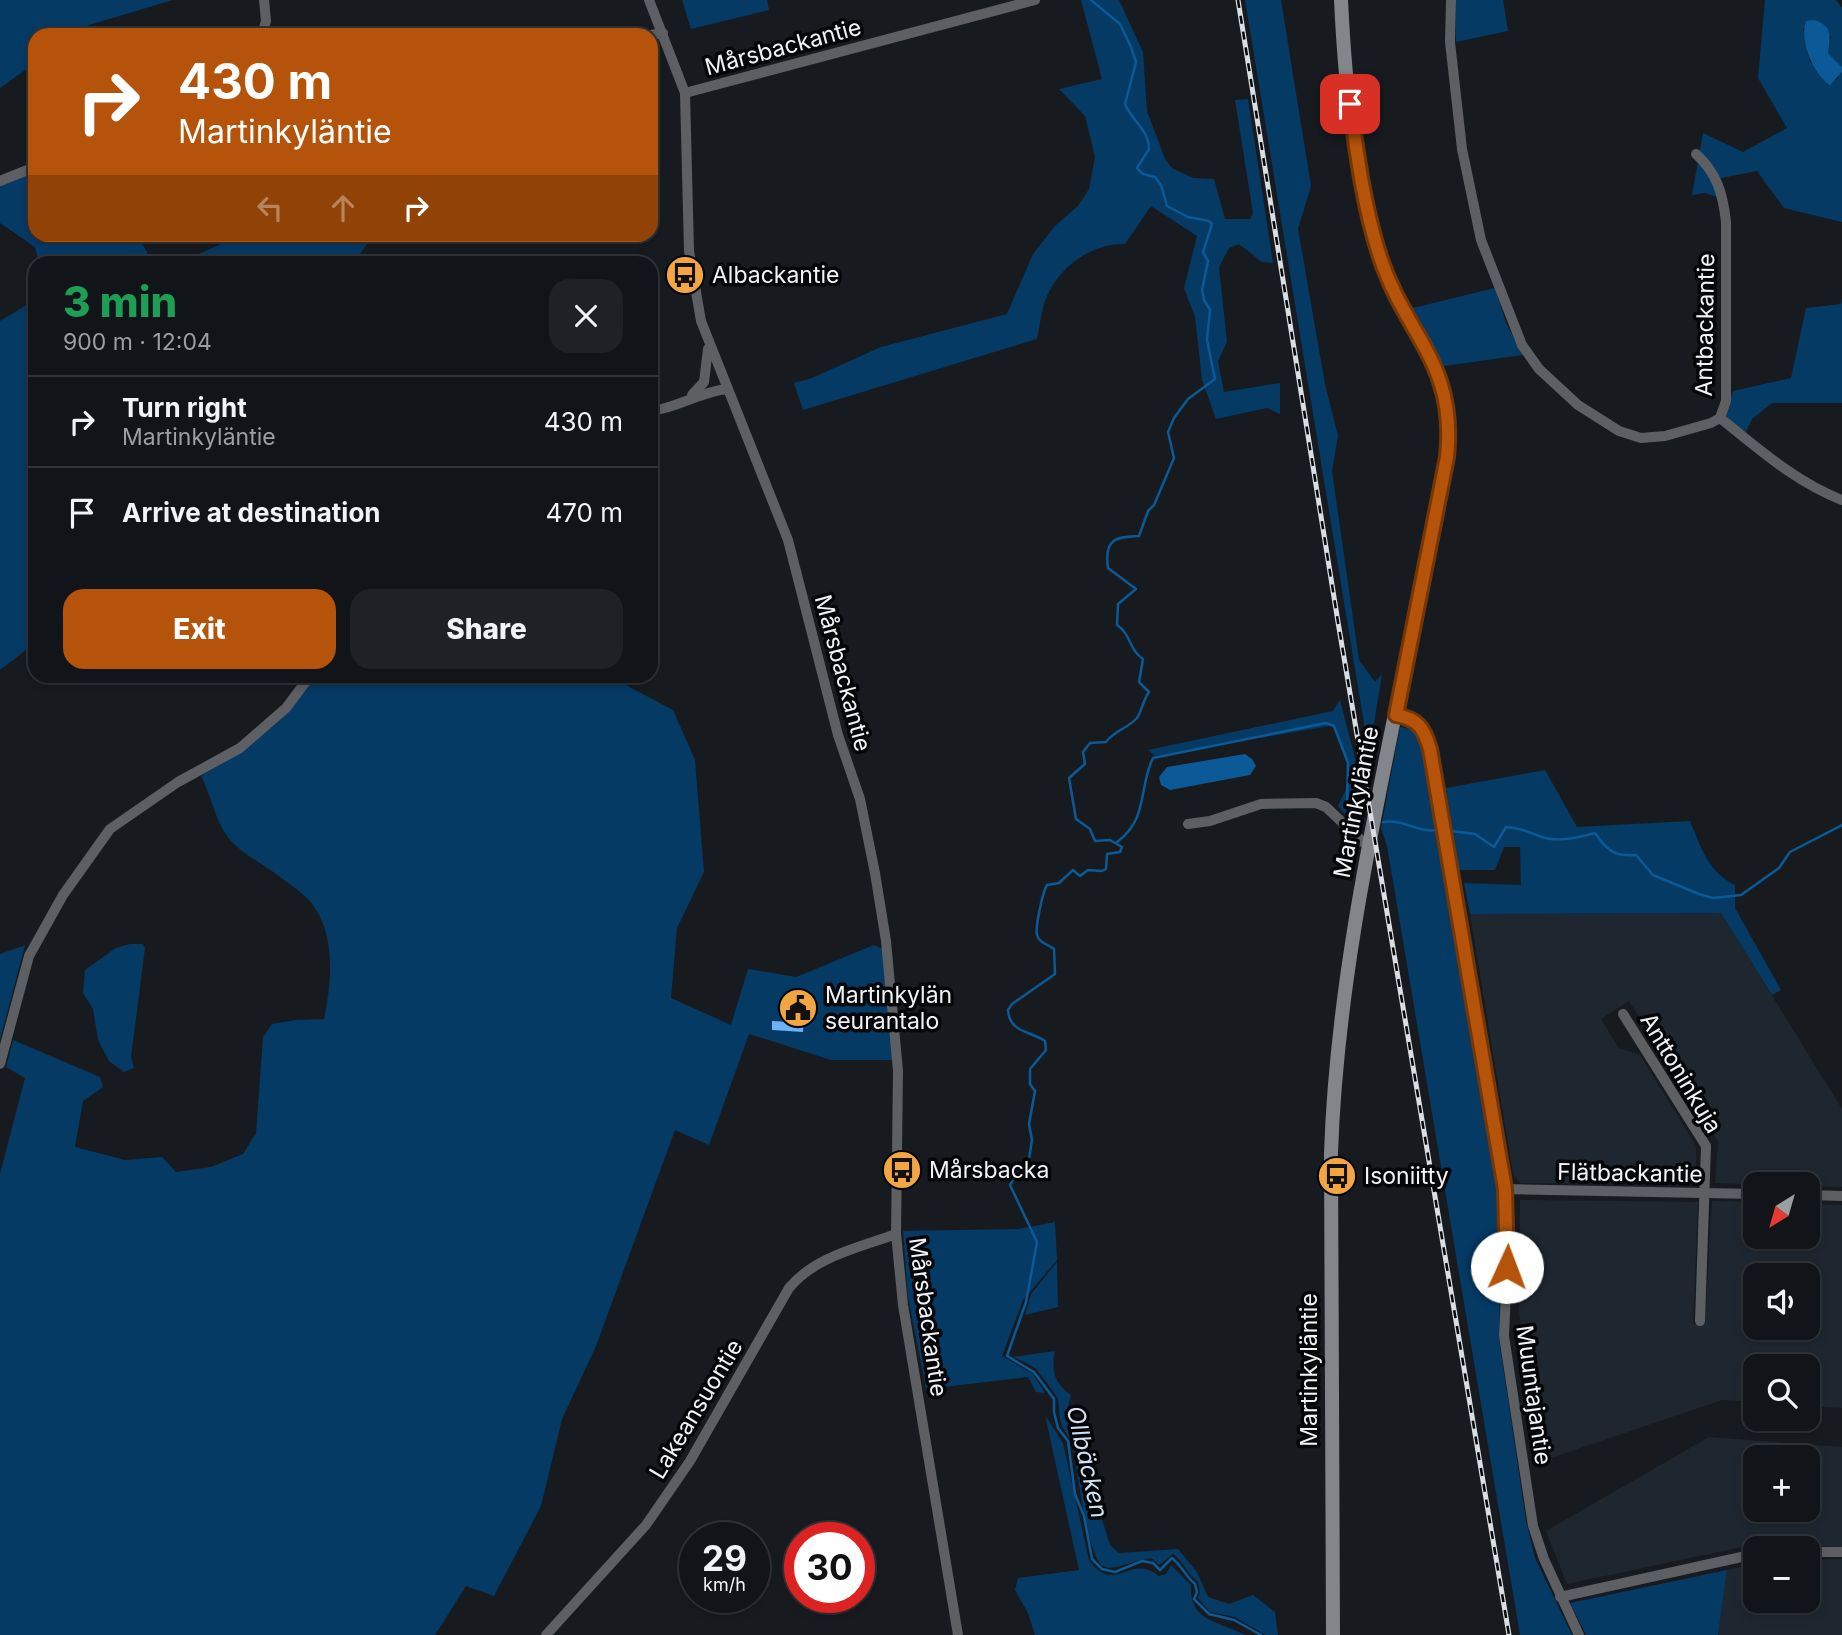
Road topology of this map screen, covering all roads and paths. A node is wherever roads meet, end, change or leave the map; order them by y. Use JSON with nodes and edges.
{"nodes":[{"id":1,"x":264,"y":0,"type":"edge"},
{"id":2,"x":649,"y":0,"type":"edge"},
{"id":3,"x":1035,"y":0,"type":"edge"},
{"id":4,"x":1341,"y":0,"type":"edge"},
{"id":5,"x":1451,"y":0,"type":"edge"},
{"id":6,"x":264,"y":28,"type":"edge"},
{"id":7,"x":663,"y":33,"type":"junction"},
{"id":8,"x":658,"y":34,"type":"edge"},
{"id":9,"x":685,"y":93,"type":"junction"},
{"id":10,"x":1696,"y":154,"type":"dead end"},
{"id":11,"x":28,"y":170,"type":"edge"},
{"id":12,"x":0,"y":181,"type":"edge"},
{"id":13,"x":709,"y":345,"type":"junction"},
{"id":14,"x":727,"y":389,"type":"junction"},
{"id":15,"x":690,"y":398,"type":"junction"},
{"id":16,"x":658,"y":410,"type":"edge"},
{"id":17,"x":1720,"y":418,"type":"junction"},
{"id":18,"x":1842,"y":500,"type":"edge"},
{"id":19,"x":305,"y":683,"type":"edge"},
{"id":20,"x":1396,"y":715,"type":"junction"},
{"id":21,"x":1188,"y":824,"type":"dead end"},
{"id":22,"x":1370,"y":844,"type":"junction"},
{"id":23,"x":1623,"y":1014,"type":"dead end"},
{"id":24,"x":0,"y":1064,"type":"edge"},
{"id":25,"x":1505,"y":1189,"type":"junction"},
{"id":26,"x":1705,"y":1193,"type":"junction"},
{"id":27,"x":1743,"y":1194,"type":"edge"},
{"id":28,"x":1820,"y":1195,"type":"edge"},
{"id":29,"x":1842,"y":1196,"type":"edge"},
{"id":30,"x":896,"y":1234,"type":"junction"},
{"id":31,"x":1700,"y":1321,"type":"dead end"},
{"id":32,"x":1820,"y":1552,"type":"edge"},
{"id":33,"x":1842,"y":1552,"type":"edge"},
{"id":34,"x":1743,"y":1557,"type":"edge"},
{"id":35,"x":1560,"y":1597,"type":"junction"},
{"id":36,"x":545,"y":1635,"type":"edge"},
{"id":37,"x":958,"y":1635,"type":"edge"},
{"id":38,"x":1333,"y":1635,"type":"edge"},
{"id":39,"x":1580,"y":1635,"type":"edge"}],
"edges":[{"from":1,"to":6,"type":"street"},
{"from":2,"to":7,"type":"street"},
{"from":3,"to":9,"type":"street","name":"Mårsbackantie"},
{"from":4,"to":20,"type":"street","name":"Martinkyläntie"},
{"from":5,"to":17,"type":"street","name":"Antbackantie"},
{"from":7,"to":8,"type":"street"},
{"from":7,"to":9,"type":"street"},
{"from":9,"to":13,"type":"street","name":"Mårsbackantie"},
{"from":10,"to":17,"type":"street","name":"Antbackantie"},
{"from":11,"to":12,"type":"street"},
{"from":13,"to":14,"type":"street","name":"Mårsbackantie"},
{"from":13,"to":15,"type":"street"},
{"from":14,"to":15,"type":"street"},
{"from":14,"to":30,"type":"street","name":"Mårsbackantie"},
{"from":15,"to":16,"type":"street"},
{"from":17,"to":18,"type":"street"},
{"from":19,"to":24,"type":"street"},
{"from":20,"to":22,"type":"street","name":"Martinkyläntie"},
{"from":20,"to":25,"type":"street","name":"Muuntajantie"},
{"from":21,"to":22,"type":"street"},
{"from":22,"to":38,"type":"street","name":"Martinkyläntie"},
{"from":23,"to":26,"type":"street","name":"Anttoninkuja"},
{"from":25,"to":26,"type":"street","name":"Flätbackantie"},
{"from":25,"to":35,"type":"street","name":"Muuntajantie"},
{"from":26,"to":27,"type":"street","name":"Flätbackantie"},
{"from":26,"to":31,"type":"street","name":"Anttoninkuja"},
{"from":28,"to":29,"type":"street"},
{"from":30,"to":36,"type":"street","name":"Lakeansuontie"},
{"from":30,"to":37,"type":"street","name":"Mårsbackantie"},
{"from":32,"to":33,"type":"street"},
{"from":34,"to":35,"type":"street"},
{"from":35,"to":39,"type":"street","name":"Muuntajantie"}]}
